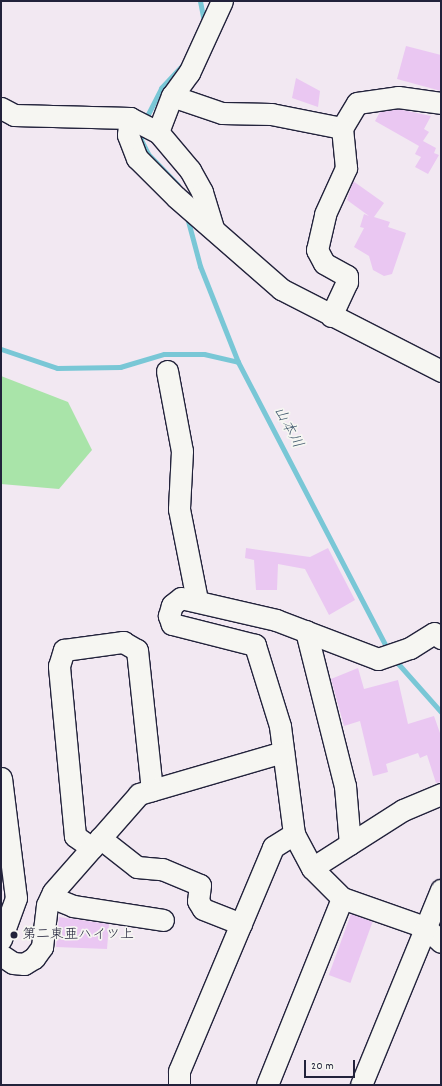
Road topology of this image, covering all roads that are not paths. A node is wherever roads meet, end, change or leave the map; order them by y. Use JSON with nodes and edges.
{"nodes":[{"id":1,"x":222,"y":1,"type":"edge"},
{"id":2,"x":172,"y":96,"type":"junction"},
{"id":3,"x":441,"y":103,"type":"edge"},
{"id":4,"x":1,"y":108,"type":"edge"},
{"id":5,"x":130,"y":118,"type":"junction"},
{"id":6,"x":342,"y":128,"type":"junction"},
{"id":7,"x":158,"y":132,"type":"junction"},
{"id":8,"x":213,"y":229,"type":"junction"},
{"id":9,"x":331,"y":316,"type":"junction"},
{"id":10,"x":167,"y":371,"type":"dead end"},
{"id":11,"x":441,"y":371,"type":"edge"},
{"id":12,"x":197,"y":600,"type":"junction"},
{"id":13,"x":306,"y":631,"type":"junction"},
{"id":14,"x":441,"y":638,"type":"edge"},
{"id":15,"x":283,"y":752,"type":"junction"},
{"id":16,"x":1,"y":778,"type":"edge"},
{"id":17,"x":152,"y":790,"type":"junction"},
{"id":18,"x":439,"y":802,"type":"edge"},
{"id":19,"x":294,"y":834,"type":"junction"},
{"id":20,"x":96,"y":843,"type":"junction"},
{"id":21,"x":350,"y":844,"type":"junction"},
{"id":22,"x":312,"y":868,"type":"junction"},
{"id":23,"x":441,"y":890,"type":"edge"},
{"id":24,"x":51,"y":897,"type":"junction"},
{"id":25,"x":342,"y":898,"type":"junction"},
{"id":26,"x":163,"y":920,"type":"dead end"},
{"id":27,"x":241,"y":924,"type":"junction"},
{"id":28,"x":425,"y":928,"type":"junction"},
{"id":29,"x":1,"y":939,"type":"edge"},
{"id":30,"x":441,"y":942,"type":"edge"},
{"id":31,"x":1,"y":955,"type":"edge"},
{"id":32,"x":179,"y":1085,"type":"edge"},
{"id":33,"x":267,"y":1085,"type":"edge"},
{"id":34,"x":361,"y":1085,"type":"edge"}],
"edges":[{"from":1,"to":2,"type":"street"},
{"from":2,"to":6,"type":"street"},
{"from":2,"to":7,"type":"street"},
{"from":3,"to":6,"type":"street"},
{"from":4,"to":5,"type":"street"},
{"from":5,"to":7,"type":"street"},
{"from":5,"to":8,"type":"street"},
{"from":6,"to":9,"type":"street"},
{"from":7,"to":8,"type":"street"},
{"from":8,"to":9,"type":"street"},
{"from":9,"to":11,"type":"street"},
{"from":10,"to":12,"type":"street"},
{"from":12,"to":13,"type":"street"},
{"from":12,"to":15,"type":"street"},
{"from":13,"to":14,"type":"street"},
{"from":13,"to":21,"type":"street"},
{"from":15,"to":17,"type":"street"},
{"from":15,"to":19,"type":"street"},
{"from":16,"to":29,"type":"street"},
{"from":17,"to":20,"type":"street"},
{"from":17,"to":20,"type":"street"},
{"from":18,"to":21,"type":"street"},
{"from":19,"to":22,"type":"street"},
{"from":19,"to":27,"type":"street"},
{"from":20,"to":24,"type":"street"},
{"from":20,"to":27,"type":"street"},
{"from":21,"to":22,"type":"street"},
{"from":22,"to":25,"type":"street"},
{"from":23,"to":28,"type":"street"},
{"from":24,"to":26,"type":"street"},
{"from":24,"to":31,"type":"street"},
{"from":25,"to":28,"type":"street"},
{"from":25,"to":33,"type":"street"},
{"from":27,"to":32,"type":"street"},
{"from":28,"to":30,"type":"street"},
{"from":28,"to":34,"type":"street"}]}
